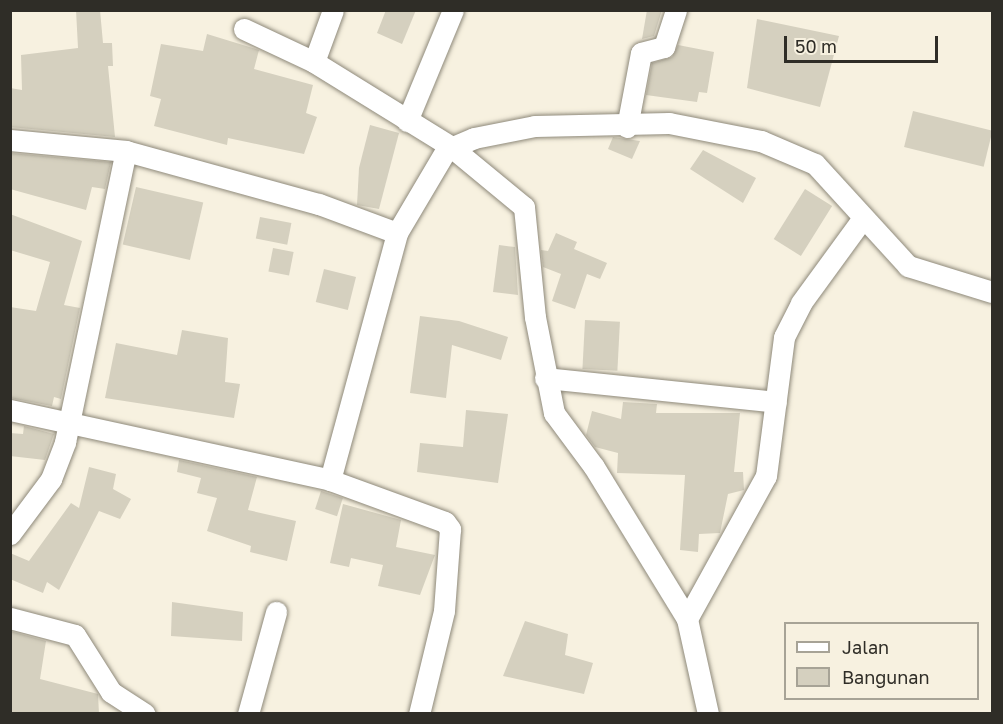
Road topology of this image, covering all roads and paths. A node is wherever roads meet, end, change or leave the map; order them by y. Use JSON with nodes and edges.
{"nodes":[{"id":1,"x":333,"y":10,"type":"edge"},
{"id":2,"x":453,"y":10,"type":"edge"},
{"id":3,"x":676,"y":10,"type":"edge"},
{"id":4,"x":244,"y":29,"type":"dead end"},
{"id":5,"x":314,"y":62,"type":"junction"},
{"id":6,"x":407,"y":121,"type":"junction"},
{"id":7,"x":627,"y":126,"type":"junction"},
{"id":8,"x":10,"y":140,"type":"edge"},
{"id":9,"x":126,"y":151,"type":"junction"},
{"id":10,"x":441,"y":157,"type":"junction"},
{"id":11,"x":864,"y":218,"type":"junction"},
{"id":12,"x":397,"y":232,"type":"junction"},
{"id":13,"x":993,"y":292,"type":"edge"},
{"id":14,"x":545,"y":378,"type":"junction"},
{"id":15,"x":776,"y":402,"type":"junction"},
{"id":16,"x":10,"y":410,"type":"edge"},
{"id":17,"x":69,"y":420,"type":"junction"},
{"id":18,"x":330,"y":480,"type":"junction"},
{"id":19,"x":10,"y":534,"type":"edge"},
{"id":20,"x":276,"y":612,"type":"dead end"},
{"id":21,"x":10,"y":618,"type":"edge"},
{"id":22,"x":687,"y":619,"type":"junction"},
{"id":23,"x":145,"y":714,"type":"edge"},
{"id":24,"x":248,"y":714,"type":"edge"},
{"id":25,"x":419,"y":714,"type":"edge"},
{"id":26,"x":708,"y":714,"type":"edge"}],
"edges":[{"from":1,"to":5,"type":"street"},
{"from":2,"to":6,"type":"street"},
{"from":3,"to":7,"type":"street"},
{"from":4,"to":5,"type":"street"},
{"from":5,"to":6,"type":"street"},
{"from":6,"to":10,"type":"street"},
{"from":7,"to":10,"type":"street"},
{"from":7,"to":11,"type":"street"},
{"from":8,"to":9,"type":"street"},
{"from":9,"to":12,"type":"street"},
{"from":9,"to":17,"type":"street"},
{"from":10,"to":12,"type":"street"},
{"from":10,"to":14,"type":"street"},
{"from":11,"to":13,"type":"street"},
{"from":11,"to":15,"type":"street"},
{"from":12,"to":18,"type":"street"},
{"from":14,"to":15,"type":"street"},
{"from":14,"to":22,"type":"street"},
{"from":15,"to":22,"type":"street"},
{"from":16,"to":17,"type":"street"},
{"from":17,"to":18,"type":"street"},
{"from":17,"to":19,"type":"street"},
{"from":18,"to":25,"type":"street"},
{"from":20,"to":24,"type":"street"},
{"from":21,"to":23,"type":"street"},
{"from":22,"to":26,"type":"street"}]}
